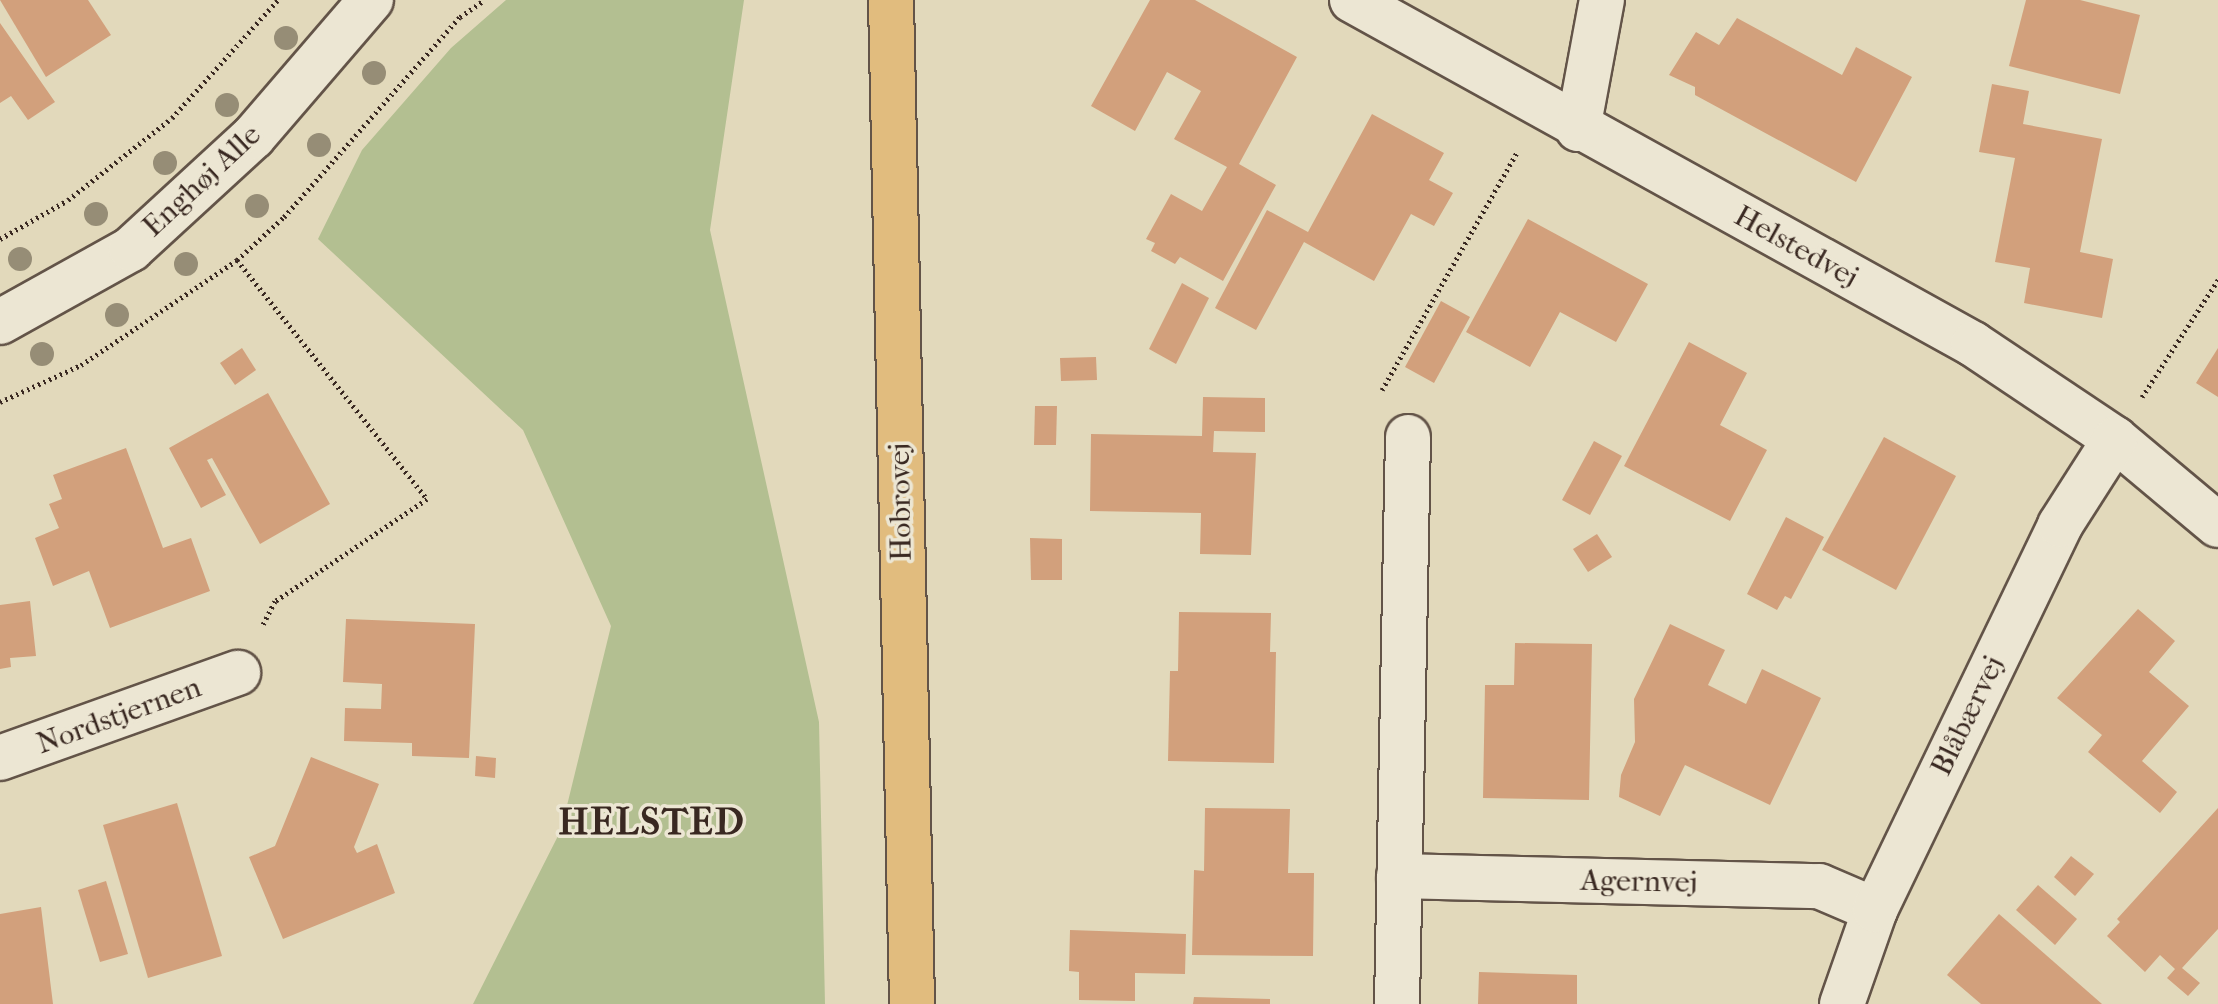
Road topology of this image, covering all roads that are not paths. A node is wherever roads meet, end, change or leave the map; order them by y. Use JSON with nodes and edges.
{"nodes":[{"id":1,"x":371,"y":0,"type":"edge"},
{"id":2,"x":891,"y":0,"type":"edge"},
{"id":3,"x":1352,"y":0,"type":"edge"},
{"id":4,"x":1602,"y":0,"type":"edge"},
{"id":5,"x":1560,"y":118,"type":"junction"},
{"id":6,"x":0,"y":322,"type":"edge"},
{"id":7,"x":1408,"y":437,"type":"road end"},
{"id":8,"x":2115,"y":439,"type":"junction"},
{"id":9,"x":2218,"y":525,"type":"edge"},
{"id":10,"x":238,"y":673,"type":"road end"},
{"id":11,"x":0,"y":758,"type":"edge"},
{"id":12,"x":1399,"y":876,"type":"junction"},
{"id":13,"x":1875,"y":910,"type":"junction"},
{"id":14,"x":912,"y":1004,"type":"edge"},
{"id":15,"x":1397,"y":1004,"type":"edge"},
{"id":16,"x":1842,"y":1004,"type":"edge"}],
"edges":[{"from":1,"to":6,"type":"street","name":"Enghøj Alle"},
{"from":2,"to":14,"type":"main road","name":"Hobrovej"},
{"from":3,"to":5,"type":"street","name":"Helstedvej"},
{"from":4,"to":5,"type":"street"},
{"from":5,"to":8,"type":"street","name":"Helstedvej"},
{"from":7,"to":12,"type":"street"},
{"from":8,"to":9,"type":"street","name":"Helstedvej"},
{"from":8,"to":13,"type":"street","name":"Blåbærvej"},
{"from":10,"to":11,"type":"street","name":"Nordstjernen"},
{"from":12,"to":13,"type":"street","name":"Agernvej"},
{"from":12,"to":15,"type":"street"},
{"from":13,"to":16,"type":"street","name":"Blåbærvej"}]}
